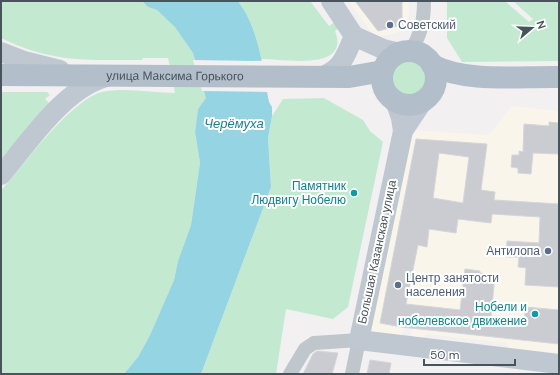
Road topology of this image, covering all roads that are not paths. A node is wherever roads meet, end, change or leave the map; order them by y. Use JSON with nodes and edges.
{"nodes":[{"id":1,"x":331,"y":1,"type":"edge"},
{"id":2,"x":424,"y":1,"type":"edge"},
{"id":3,"x":354,"y":36,"type":"junction"},
{"id":4,"x":1,"y":52,"type":"edge"},
{"id":5,"x":406,"y":52,"type":"junction"},
{"id":6,"x":432,"y":65,"type":"junction"},
{"id":7,"x":1,"y":75,"type":"edge"},
{"id":8,"x":115,"y":75,"type":"junction"},
{"id":9,"x":463,"y":76,"type":"junction"},
{"id":10,"x":312,"y":77,"type":"junction"},
{"id":11,"x":557,"y":77,"type":"edge"},
{"id":12,"x":387,"y":86,"type":"junction"},
{"id":13,"x":429,"y":95,"type":"junction"},
{"id":14,"x":403,"y":131,"type":"junction"},
{"id":15,"x":1,"y":175,"type":"edge"},
{"id":16,"x":360,"y":340,"type":"junction"},
{"id":17,"x":559,"y":364,"type":"edge"},
{"id":18,"x":290,"y":374,"type":"edge"},
{"id":19,"x":352,"y":374,"type":"edge"}],
"edges":[{"from":1,"to":3,"type":"street"},
{"from":2,"to":5,"type":"street"},
{"from":3,"to":5,"type":"street"},
{"from":3,"to":10,"type":"street"},
{"from":4,"to":8,"type":"street"},
{"from":5,"to":6,"type":"main road"},
{"from":5,"to":12,"type":"main road"},
{"from":6,"to":9,"type":"main road"},
{"from":6,"to":13,"type":"main road"},
{"from":7,"to":8,"type":"main road","name":"улица Максима Горького"},
{"from":8,"to":10,"type":"main road","name":"улица Максима Горького"},
{"from":8,"to":15,"type":"street"},
{"from":9,"to":11,"type":"main road"},
{"from":9,"to":13,"type":"main road"},
{"from":10,"to":12,"type":"main road","name":"улица Максима Горького"},
{"from":12,"to":13,"type":"main road"},
{"from":12,"to":14,"type":"street"},
{"from":13,"to":14,"type":"street"},
{"from":14,"to":16,"type":"street","name":"Большая Казанская улица"},
{"from":16,"to":17,"type":"street"},
{"from":16,"to":18,"type":"street"},
{"from":16,"to":19,"type":"street","name":"Большая Казанская улица"}]}
